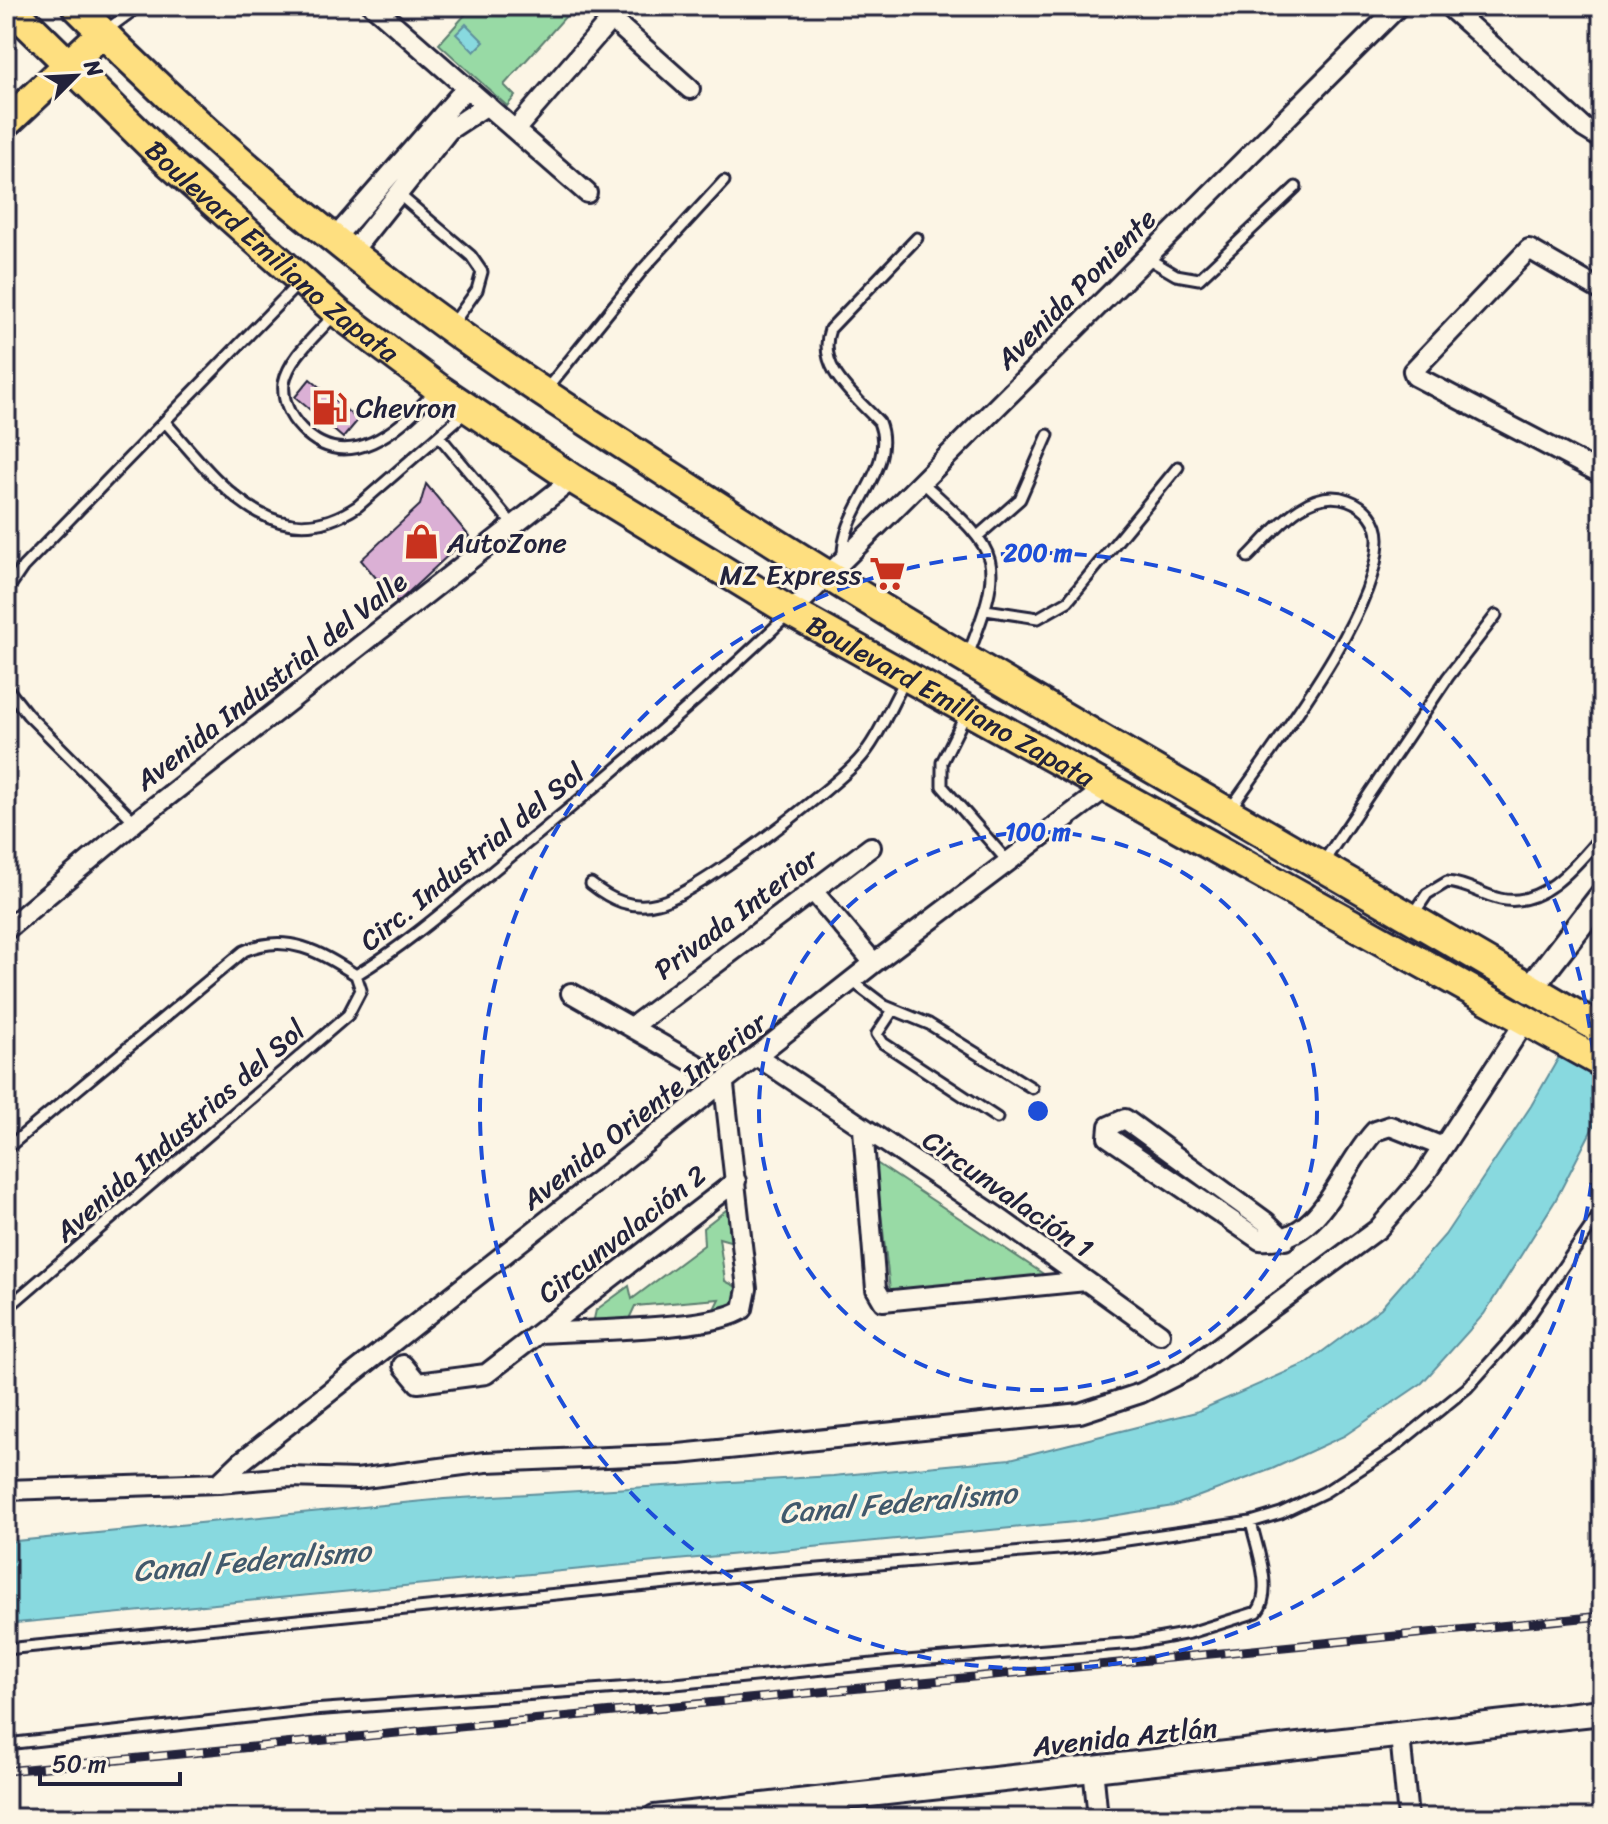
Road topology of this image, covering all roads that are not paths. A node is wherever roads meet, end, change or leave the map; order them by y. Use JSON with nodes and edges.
{"nodes":[{"id":1,"x":9,"y":6,"type":"edge"},
{"id":2,"x":76,"y":6,"type":"edge"},
{"id":3,"x":139,"y":6,"type":"edge"},
{"id":4,"x":373,"y":6,"type":"edge"},
{"id":5,"x":597,"y":6,"type":"edge"},
{"id":6,"x":1399,"y":6,"type":"edge"},
{"id":7,"x":1448,"y":6,"type":"edge"},
{"id":8,"x":611,"y":19,"type":"junction"},
{"id":9,"x":102,"y":33,"type":"junction"},
{"id":10,"x":67,"y":63,"type":"junction"},
{"id":11,"x":466,"y":88,"type":"junction"},
{"id":12,"x":690,"y":89,"type":"dead end"},
{"id":13,"x":487,"y":105,"type":"junction"},
{"id":14,"x":6,"y":123,"type":"edge"},
{"id":15,"x":515,"y":130,"type":"junction"},
{"id":16,"x":1602,"y":139,"type":"edge"},
{"id":17,"x":383,"y":181,"type":"junction"},
{"id":18,"x":724,"y":181,"type":"dead end"},
{"id":19,"x":1296,"y":187,"type":"dead end"},
{"id":20,"x":587,"y":193,"type":"dead end"},
{"id":21,"x":398,"y":194,"type":"junction"},
{"id":22,"x":917,"y":238,"type":"dead end"},
{"id":23,"x":342,"y":246,"type":"junction"},
{"id":24,"x":1147,"y":258,"type":"junction"},
{"id":25,"x":301,"y":280,"type":"junction"},
{"id":26,"x":1602,"y":291,"type":"edge"},
{"id":27,"x":337,"y":312,"type":"junction"},
{"id":28,"x":450,"y":328,"type":"junction"},
{"id":29,"x":438,"y":388,"type":"junction"},
{"id":30,"x":543,"y":393,"type":"junction"},
{"id":31,"x":469,"y":410,"type":"junction"},
{"id":32,"x":165,"y":422,"type":"junction"},
{"id":33,"x":1048,"y":435,"type":"dead end"},
{"id":34,"x":439,"y":436,"type":"junction"},
{"id":35,"x":1178,"y":467,"type":"dead end"},
{"id":36,"x":1602,"y":474,"type":"edge"},
{"id":37,"x":573,"y":479,"type":"junction"},
{"id":38,"x":922,"y":482,"type":"junction"},
{"id":39,"x":514,"y":526,"type":"junction"},
{"id":40,"x":979,"y":535,"type":"junction"},
{"id":41,"x":1248,"y":557,"type":"dead end"},
{"id":42,"x":835,"y":568,"type":"junction"},
{"id":43,"x":6,"y":592,"type":"edge"},
{"id":44,"x":986,"y":610,"type":"junction"},
{"id":45,"x":791,"y":612,"type":"junction"},
{"id":46,"x":1496,"y":615,"type":"dead end"},
{"id":47,"x":966,"y":659,"type":"junction"},
{"id":48,"x":909,"y":675,"type":"junction"},
{"id":49,"x":6,"y":687,"type":"edge"},
{"id":50,"x":969,"y":709,"type":"junction"},
{"id":51,"x":1107,"y":787,"type":"junction"},
{"id":52,"x":1229,"y":812,"type":"junction"},
{"id":53,"x":135,"y":822,"type":"junction"},
{"id":54,"x":1602,"y":835,"type":"edge"},
{"id":55,"x":871,"y":847,"type":"dead end"},
{"id":56,"x":1010,"y":864,"type":"junction"},
{"id":57,"x":1319,"y":868,"type":"junction"},
{"id":58,"x":591,"y":884,"type":"dead end"},
{"id":59,"x":813,"y":891,"type":"junction"},
{"id":60,"x":1602,"y":896,"type":"edge"},
{"id":61,"x":1410,"y":920,"type":"junction"},
{"id":62,"x":6,"y":930,"type":"edge"},
{"id":63,"x":874,"y":963,"type":"junction"},
{"id":64,"x":356,"y":975,"type":"junction"},
{"id":65,"x":852,"y":981,"type":"junction"},
{"id":66,"x":1529,"y":990,"type":"junction"},
{"id":67,"x":571,"y":993,"type":"dead end"},
{"id":68,"x":893,"y":1010,"type":"junction"},
{"id":69,"x":1526,"y":1020,"type":"junction"},
{"id":70,"x":633,"y":1026,"type":"junction"},
{"id":71,"x":1567,"y":1026,"type":"junction"},
{"id":72,"x":1602,"y":1030,"type":"edge"},
{"id":73,"x":758,"y":1057,"type":"junction"},
{"id":74,"x":1602,"y":1063,"type":"edge"},
{"id":75,"x":701,"y":1067,"type":"dead end"},
{"id":76,"x":724,"y":1085,"type":"junction"},
{"id":77,"x":1032,"y":1088,"type":"dead end"},
{"id":78,"x":997,"y":1118,"type":"dead end"},
{"id":79,"x":863,"y":1129,"type":"junction"},
{"id":80,"x":1443,"y":1147,"type":"junction"},
{"id":81,"x":6,"y":1149,"type":"edge"},
{"id":82,"x":1196,"y":1172,"type":"junction"},
{"id":83,"x":736,"y":1181,"type":"junction"},
{"id":84,"x":1186,"y":1191,"type":"junction"},
{"id":85,"x":1602,"y":1210,"type":"edge"},
{"id":86,"x":1285,"y":1240,"type":"junction"},
{"id":87,"x":1086,"y":1281,"type":"junction"},
{"id":88,"x":6,"y":1309,"type":"edge"},
{"id":89,"x":541,"y":1333,"type":"junction"},
{"id":90,"x":1160,"y":1334,"type":"dead end"},
{"id":91,"x":403,"y":1365,"type":"dead end"},
{"id":92,"x":219,"y":1483,"type":"junction"},
{"id":93,"x":6,"y":1490,"type":"edge"},
{"id":94,"x":1251,"y":1522,"type":"junction"},
{"id":95,"x":6,"y":1649,"type":"edge"},
{"id":96,"x":1602,"y":1712,"type":"edge"},
{"id":97,"x":1400,"y":1735,"type":"junction"},
{"id":98,"x":6,"y":1744,"type":"edge"},
{"id":99,"x":1093,"y":1768,"type":"junction"},
{"id":100,"x":774,"y":1812,"type":"edge"},
{"id":101,"x":655,"y":1818,"type":"edge"},
{"id":102,"x":1098,"y":1818,"type":"edge"},
{"id":103,"x":1408,"y":1818,"type":"edge"}],
"edges":[{"from":1,"to":10,"type":"main road","name":"Boulevard Emiliano Zapata"},
{"from":2,"to":9,"type":"main road","name":"Boulevard Emiliano Zapata"},
{"from":3,"to":9,"type":"lane"},
{"from":4,"to":11,"type":"street"},
{"from":5,"to":8,"type":"street"},
{"from":6,"to":24,"type":"street","name":"Avenida Poniente"},
{"from":7,"to":16,"type":"street"},
{"from":8,"to":12,"type":"street"},
{"from":8,"to":15,"type":"street"},
{"from":9,"to":10,"type":"main road"},
{"from":9,"to":23,"type":"main road","name":"Boulevard Emiliano Zapata"},
{"from":10,"to":14,"type":"main road"},
{"from":10,"to":25,"type":"main road","name":"Boulevard Emiliano Zapata"},
{"from":11,"to":13,"type":"street"},
{"from":11,"to":17,"type":"street"},
{"from":13,"to":15,"type":"street"},
{"from":13,"to":21,"type":"street"},
{"from":15,"to":20,"type":"street"},
{"from":17,"to":21,"type":"lane"},
{"from":17,"to":23,"type":"street"},
{"from":18,"to":30,"type":"lane"},
{"from":19,"to":24,"type":"lane"},
{"from":21,"to":23,"type":"street"},
{"from":21,"to":28,"type":"lane"},
{"from":22,"to":42,"type":"lane"},
{"from":23,"to":28,"type":"main road","name":"Boulevard Emiliano Zapata"},
{"from":24,"to":38,"type":"street","name":"Avenida Poniente"},
{"from":25,"to":27,"type":"main road","name":"Boulevard Emiliano Zapata"},
{"from":25,"to":32,"type":"lane"},
{"from":26,"to":36,"type":"street"},
{"from":27,"to":29,"type":"main road","name":"Boulevard Emiliano Zapata"},
{"from":27,"to":29,"type":"lane"},
{"from":28,"to":30,"type":"main road","name":"Boulevard Emiliano Zapata"},
{"from":29,"to":31,"type":"main road","name":"Boulevard Emiliano Zapata"},
{"from":30,"to":42,"type":"main road","name":"Boulevard Emiliano Zapata"},
{"from":31,"to":34,"type":"lane"},
{"from":31,"to":37,"type":"main road","name":"Boulevard Emiliano Zapata"},
{"from":32,"to":34,"type":"lane"},
{"from":32,"to":43,"type":"lane"},
{"from":33,"to":40,"type":"lane"},
{"from":34,"to":39,"type":"lane"},
{"from":35,"to":44,"type":"lane"},
{"from":37,"to":39,"type":"street","name":"Avenida Industrial del Valle"},
{"from":37,"to":45,"type":"main road","name":"Boulevard Emiliano Zapata"},
{"from":38,"to":40,"type":"lane"},
{"from":38,"to":42,"type":"street","name":"Avenida Poniente"},
{"from":39,"to":53,"type":"street","name":"Avenida Industrial del Valle"},
{"from":40,"to":44,"type":"lane"},
{"from":41,"to":52,"type":"lane"},
{"from":42,"to":45,"type":"street","name":"Avenida Poniente"},
{"from":42,"to":47,"type":"main road","name":"Boulevard Emiliano Zapata"},
{"from":44,"to":47,"type":"lane"},
{"from":45,"to":48,"type":"main road","name":"Boulevard Emiliano Zapata"},
{"from":45,"to":64,"type":"lane","name":"Circ. Industrial del Sol"},
{"from":46,"to":57,"type":"lane"},
{"from":47,"to":52,"type":"main road","name":"Boulevard Emiliano Zapata"},
{"from":48,"to":50,"type":"main road","name":"Boulevard Emiliano Zapata"},
{"from":48,"to":58,"type":"lane"},
{"from":49,"to":53,"type":"lane"},
{"from":50,"to":51,"type":"main road","name":"Boulevard Emiliano Zapata"},
{"from":50,"to":56,"type":"lane"},
{"from":51,"to":56,"type":"street","name":"Avenida Oriente Interior"},
{"from":51,"to":69,"type":"main road","name":"Boulevard Emiliano Zapata"},
{"from":52,"to":57,"type":"main road","name":"Boulevard Emiliano Zapata"},
{"from":53,"to":62,"type":"street","name":"Avenida Industrial del Valle"},
{"from":54,"to":61,"type":"lane"},
{"from":55,"to":59,"type":"street","name":"Privada Interior"},
{"from":56,"to":63,"type":"street","name":"Avenida Oriente Interior"},
{"from":57,"to":61,"type":"main road","name":"Boulevard Emiliano Zapata"},
{"from":59,"to":63,"type":"street"},
{"from":59,"to":70,"type":"street","name":"Privada Interior"},
{"from":60,"to":66,"type":"main road"},
{"from":61,"to":66,"type":"main road","name":"Boulevard Emiliano Zapata"},
{"from":63,"to":65,"type":"street","name":"Avenida Oriente Interior"},
{"from":64,"to":81,"type":"lane","name":"Circ. Industrial del Sol"},
{"from":64,"to":88,"type":"lane","name":"Avenida Industrias del Sol"},
{"from":65,"to":68,"type":"lane"},
{"from":65,"to":73,"type":"street","name":"Avenida Oriente Interior"},
{"from":66,"to":71,"type":"main road","name":"Boulevard Emiliano Zapata"},
{"from":67,"to":70,"type":"street"},
{"from":68,"to":77,"type":"lane"},
{"from":68,"to":78,"type":"lane"},
{"from":69,"to":71,"type":"main road","name":"Boulevard Emiliano Zapata"},
{"from":69,"to":80,"type":"street"},
{"from":70,"to":75,"type":"street"},
{"from":71,"to":72,"type":"main road","name":"Boulevard Emiliano Zapata"},
{"from":71,"to":74,"type":"main road","name":"Boulevard Emiliano Zapata"},
{"from":73,"to":76,"type":"street","name":"Avenida Oriente Interior"},
{"from":73,"to":79,"type":"street","name":"Circunvalación 1"},
{"from":76,"to":83,"type":"street","name":"Circunvalación 2"},
{"from":76,"to":92,"type":"street","name":"Avenida Oriente Interior"},
{"from":79,"to":87,"type":"street","name":"Circunvalación 1"},
{"from":79,"to":87,"type":"street","name":"Circunvalación 1"},
{"from":80,"to":86,"type":"street"},
{"from":80,"to":92,"type":"street"},
{"from":82,"to":84,"type":"street"},
{"from":82,"to":84,"type":"street"},
{"from":82,"to":86,"type":"street"},
{"from":83,"to":89,"type":"street","name":"Circunvalación 2"},
{"from":83,"to":89,"type":"street","name":"Circunvalación 2"},
{"from":84,"to":86,"type":"street"},
{"from":85,"to":94,"type":"lane"},
{"from":87,"to":90,"type":"street"},
{"from":89,"to":91,"type":"street"},
{"from":92,"to":93,"type":"street"},
{"from":94,"to":95,"type":"lane"},
{"from":94,"to":98,"type":"lane"},
{"from":96,"to":97,"type":"main road","name":"Avenida Aztlán"},
{"from":97,"to":99,"type":"main road","name":"Avenida Aztlán"},
{"from":97,"to":103,"type":"street"},
{"from":99,"to":100,"type":"main road","name":"Avenida Aztlán"},
{"from":99,"to":102,"type":"street"},
{"from":100,"to":101,"type":"main road","name":"Avenida Aztlán"}]}
